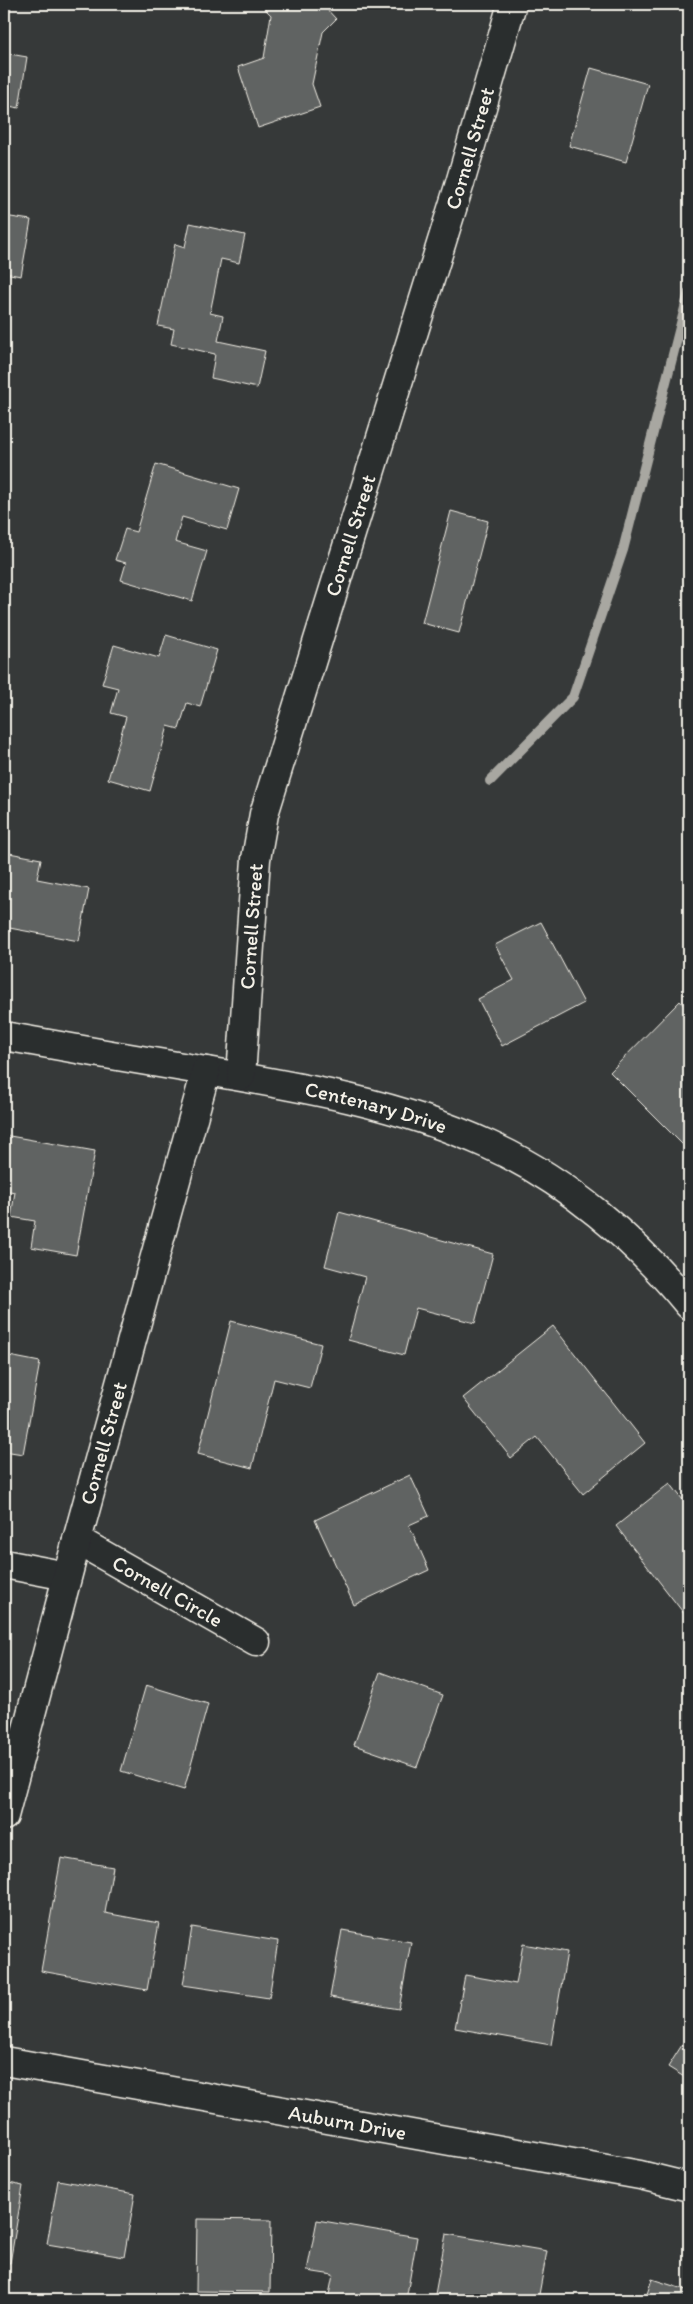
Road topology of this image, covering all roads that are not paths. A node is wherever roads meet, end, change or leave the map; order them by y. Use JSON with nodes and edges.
{"nodes":[{"id":1,"x":512,"y":4,"type":"edge"},
{"id":2,"x":4,"y":1036,"type":"edge"},
{"id":3,"x":206,"y":1071,"type":"junction"},
{"id":4,"x":241,"y":1076,"type":"junction"},
{"id":5,"x":689,"y":1305,"type":"edge"},
{"id":6,"x":77,"y":1540,"type":"junction"},
{"id":7,"x":4,"y":1564,"type":"edge"},
{"id":8,"x":67,"y":1576,"type":"junction"},
{"id":9,"x":256,"y":1642,"type":"dead end"},
{"id":10,"x":4,"y":1816,"type":"edge"},
{"id":11,"x":4,"y":2061,"type":"edge"},
{"id":12,"x":689,"y":2187,"type":"edge"}],
"edges":[{"from":1,"to":4,"type":"street","name":"Cornell Street"},
{"from":2,"to":3,"type":"street","name":"Centenary Drive"},
{"from":3,"to":4,"type":"street","name":"Centenary Drive"},
{"from":3,"to":6,"type":"street","name":"Cornell Street"},
{"from":4,"to":5,"type":"street","name":"Centenary Drive"},
{"from":6,"to":8,"type":"street","name":"Cornell Street"},
{"from":6,"to":9,"type":"street","name":"Cornell Circle"},
{"from":7,"to":8,"type":"street"},
{"from":8,"to":10,"type":"street","name":"Cornell Street"},
{"from":11,"to":12,"type":"street","name":"Auburn Drive"}]}
